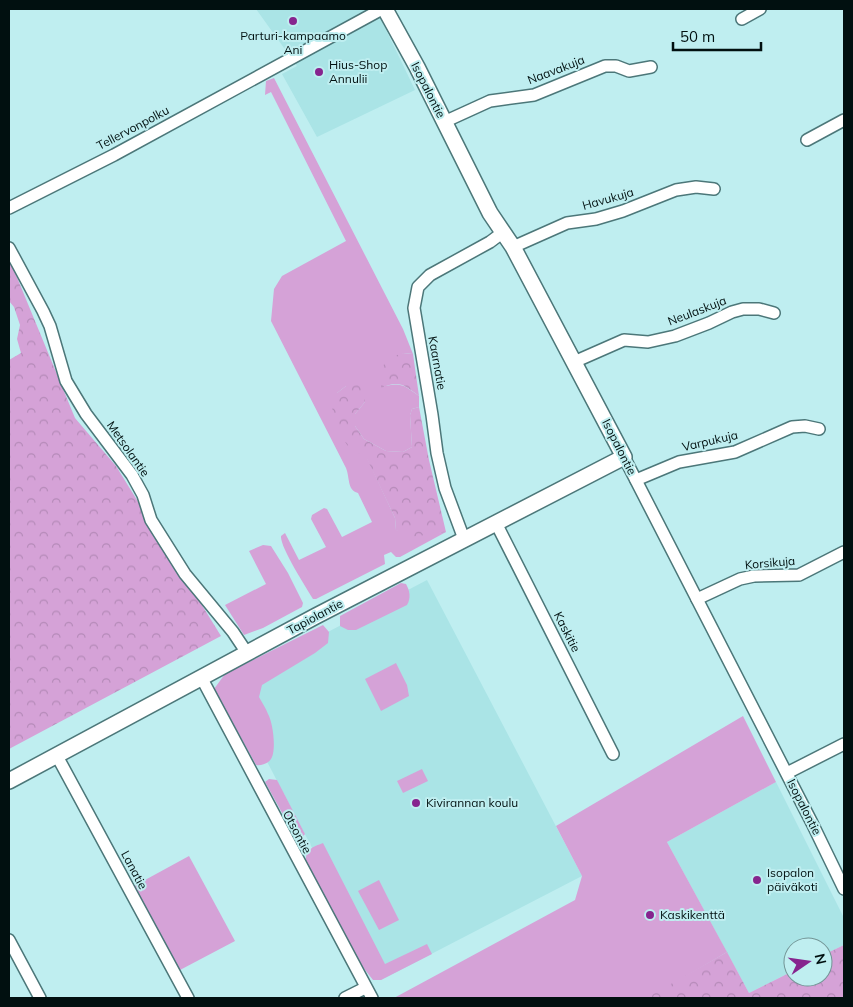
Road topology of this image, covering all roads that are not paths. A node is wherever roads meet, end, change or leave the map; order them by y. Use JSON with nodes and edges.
{"nodes":[{"id":1,"x":383,"y":9,"type":"edge"},
{"id":2,"x":760,"y":9,"type":"edge"},
{"id":3,"x":742,"y":19,"type":"dead end"},
{"id":4,"x":651,"y":67,"type":"dead end"},
{"id":5,"x":844,"y":120,"type":"edge"},
{"id":6,"x":444,"y":122,"type":"junction"},
{"id":7,"x":807,"y":140,"type":"dead end"},
{"id":8,"x":714,"y":189,"type":"dead end"},
{"id":9,"x":9,"y":208,"type":"edge"},
{"id":10,"x":502,"y":233,"type":"junction"},
{"id":11,"x":513,"y":247,"type":"junction"},
{"id":12,"x":9,"y":248,"type":"edge"},
{"id":13,"x":774,"y":313,"type":"dead end"},
{"id":14,"x":574,"y":362,"type":"junction"},
{"id":15,"x":819,"y":429,"type":"dead end"},
{"id":16,"x":624,"y":457,"type":"junction"},
{"id":17,"x":636,"y":480,"type":"junction"},
{"id":18,"x":496,"y":523,"type":"junction"},
{"id":19,"x":464,"y":539,"type":"junction"},
{"id":20,"x":844,"y":552,"type":"edge"},
{"id":21,"x":697,"y":599,"type":"junction"},
{"id":22,"x":247,"y":653,"type":"junction"},
{"id":23,"x":201,"y":677,"type":"junction"},
{"id":24,"x":844,"y":744,"type":"edge"},
{"id":25,"x":613,"y":754,"type":"dead end"},
{"id":26,"x":57,"y":756,"type":"junction"},
{"id":27,"x":787,"y":773,"type":"junction"},
{"id":28,"x":9,"y":781,"type":"edge"},
{"id":29,"x":844,"y":889,"type":"edge"},
{"id":30,"x":9,"y":940,"type":"edge"},
{"id":31,"x":365,"y":988,"type":"junction"},
{"id":32,"x":40,"y":998,"type":"edge"},
{"id":33,"x":188,"y":998,"type":"edge"},
{"id":34,"x":346,"y":998,"type":"edge"},
{"id":35,"x":372,"y":998,"type":"edge"}],
"edges":[{"from":1,"to":6,"type":"street","name":"Isopalontie"},
{"from":1,"to":9,"type":"street","name":"Tellervonpolku"},
{"from":2,"to":3,"type":"street"},
{"from":4,"to":6,"type":"street","name":"Naavakuja"},
{"from":5,"to":7,"type":"street"},
{"from":6,"to":10,"type":"street","name":"Isopalontie"},
{"from":8,"to":11,"type":"street","name":"Havukuja"},
{"from":10,"to":11,"type":"street","name":"Isopalontie"},
{"from":10,"to":19,"type":"street","name":"Kaarnatie"},
{"from":11,"to":14,"type":"street","name":"Isopalontie"},
{"from":12,"to":22,"type":"street","name":"Metsolantie"},
{"from":13,"to":14,"type":"street","name":"Neulaskuja"},
{"from":14,"to":16,"type":"street","name":"Isopalontie"},
{"from":15,"to":17,"type":"street","name":"Varpukuja"},
{"from":16,"to":17,"type":"street","name":"Isopalontie"},
{"from":16,"to":18,"type":"street","name":"Tapiolantie"},
{"from":17,"to":21,"type":"street","name":"Isopalontie"},
{"from":18,"to":19,"type":"street","name":"Tapiolantie"},
{"from":18,"to":25,"type":"street","name":"Kaskitie"},
{"from":19,"to":22,"type":"street","name":"Tapiolantie"},
{"from":20,"to":21,"type":"street","name":"Korsikuja"},
{"from":21,"to":27,"type":"street","name":"Isopalontie"},
{"from":22,"to":23,"type":"street","name":"Tapiolantie"},
{"from":23,"to":26,"type":"street","name":"Tapiolantie"},
{"from":23,"to":31,"type":"street","name":"Otsontie"},
{"from":24,"to":27,"type":"street"},
{"from":26,"to":28,"type":"street","name":"Tapiolantie"},
{"from":26,"to":33,"type":"street","name":"Lanatie"},
{"from":27,"to":29,"type":"street","name":"Isopalontie"},
{"from":30,"to":32,"type":"street"},
{"from":31,"to":34,"type":"street"},
{"from":31,"to":35,"type":"street","name":"Otsontie"}]}
